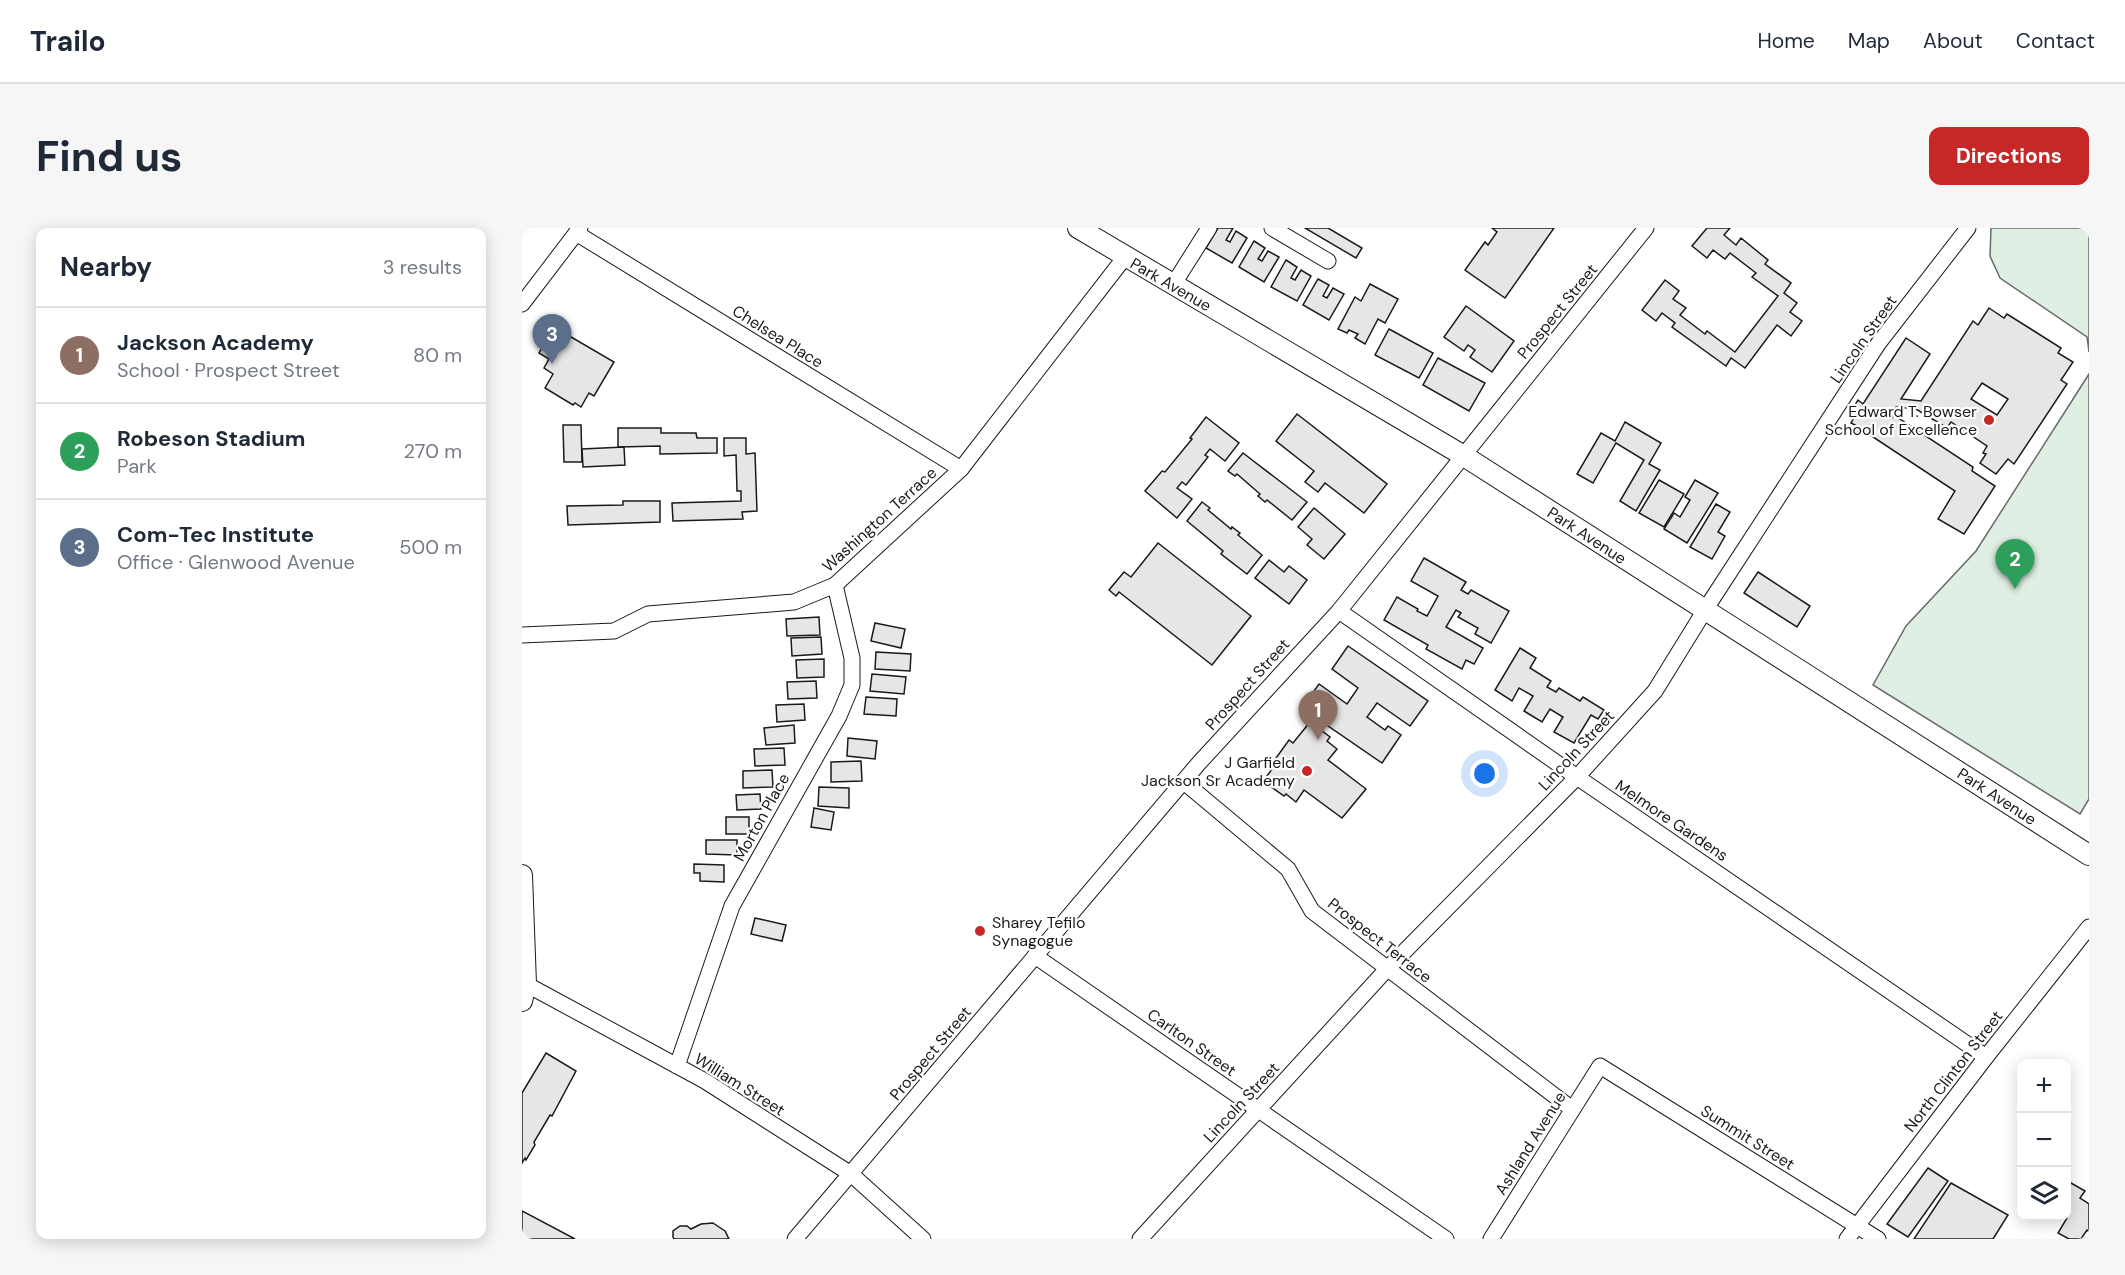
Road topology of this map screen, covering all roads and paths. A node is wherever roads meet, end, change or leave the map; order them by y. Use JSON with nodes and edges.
{"nodes":[{"id":1,"x":1078,"y":228,"type":"edge"},
{"id":2,"x":1209,"y":228,"type":"edge"},
{"id":3,"x":1272,"y":228,"type":"edge"},
{"id":4,"x":1646,"y":228,"type":"edge"},
{"id":5,"x":1968,"y":228,"type":"edge"},
{"id":6,"x":578,"y":231,"type":"edge"},
{"id":7,"x":1125,"y":257,"type":"junction"},
{"id":8,"x":1328,"y":261,"type":"dead end"},
{"id":9,"x":1173,"y":285,"type":"junction"},
{"id":10,"x":522,"y":304,"type":"edge"},
{"id":11,"x":1464,"y":456,"type":"junction"},
{"id":12,"x":960,"y":469,"type":"junction"},
{"id":13,"x":835,"y":585,"type":"junction"},
{"id":14,"x":1339,"y":610,"type":"junction"},
{"id":15,"x":1705,"y":610,"type":"junction"},
{"id":16,"x":522,"y":635,"type":"edge"},
{"id":17,"x":1578,"y":777,"type":"junction"},
{"id":18,"x":1184,"y":782,"type":"junction"},
{"id":19,"x":2089,"y":855,"type":"edge"},
{"id":20,"x":522,"y":875,"type":"edge"},
{"id":21,"x":2089,"y":927,"type":"edge"},
{"id":22,"x":1035,"y":956,"type":"junction"},
{"id":23,"x":1387,"y":969,"type":"junction"},
{"id":24,"x":523,"y":989,"type":"edge"},
{"id":25,"x":1986,"y":1057,"type":"junction"},
{"id":26,"x":677,"y":1066,"type":"junction"},
{"id":27,"x":1600,"y":1066,"type":"joint"},
{"id":28,"x":1572,"y":1109,"type":"junction"},
{"id":29,"x":1258,"y":1110,"type":"junction"},
{"id":30,"x":851,"y":1174,"type":"junction"},
{"id":31,"x":1852,"y":1233,"type":"edge"},
{"id":32,"x":795,"y":1239,"type":"edge"},
{"id":33,"x":923,"y":1239,"type":"edge"},
{"id":34,"x":1140,"y":1239,"type":"edge"},
{"id":35,"x":1446,"y":1239,"type":"edge"},
{"id":36,"x":1491,"y":1239,"type":"edge"},
{"id":37,"x":1878,"y":1239,"type":"edge"}],
"edges":[{"from":1,"to":7,"type":"main road","name":"Park Avenue"},
{"from":2,"to":9,"type":"street"},
{"from":3,"to":8,"type":"street"},
{"from":4,"to":11,"type":"street","name":"Prospect Street"},
{"from":5,"to":15,"type":"street","name":"Lincoln Street"},
{"from":6,"to":10,"type":"street"},
{"from":6,"to":12,"type":"street","name":"Chelsea Place"},
{"from":7,"to":9,"type":"main road","name":"Park Avenue"},
{"from":7,"to":12,"type":"street","name":"Washington Terrace"},
{"from":9,"to":11,"type":"main road","name":"Park Avenue"},
{"from":11,"to":14,"type":"street","name":"Prospect Street"},
{"from":11,"to":15,"type":"main road","name":"Park Avenue"},
{"from":12,"to":13,"type":"street","name":"Washington Terrace"},
{"from":13,"to":16,"type":"street","name":"Washington Terrace"},
{"from":13,"to":26,"type":"street","name":"Morton Place"},
{"from":14,"to":17,"type":"street","name":"Melmore Gardens"},
{"from":14,"to":18,"type":"street","name":"Prospect Street"},
{"from":15,"to":17,"type":"street","name":"Lincoln Street"},
{"from":15,"to":19,"type":"main road","name":"Park Avenue"},
{"from":17,"to":23,"type":"street","name":"Lincoln Street"},
{"from":17,"to":25,"type":"street","name":"Melmore Gardens"},
{"from":18,"to":22,"type":"street","name":"Prospect Street"},
{"from":18,"to":23,"type":"street","name":"Prospect Terrace"},
{"from":20,"to":24,"type":"main road"},
{"from":21,"to":25,"type":"street","name":"North Clinton Street"},
{"from":22,"to":29,"type":"street","name":"Carlton Street"},
{"from":22,"to":30,"type":"street","name":"Prospect Street"},
{"from":23,"to":28,"type":"street","name":"Prospect Terrace"},
{"from":23,"to":29,"type":"street","name":"Lincoln Street"},
{"from":24,"to":26,"type":"street","name":"William Street"},
{"from":25,"to":31,"type":"street","name":"North Clinton Street"},
{"from":26,"to":30,"type":"street","name":"William Street"},
{"from":27,"to":28,"type":"street","name":"Ashland Avenue"},
{"from":27,"to":31,"type":"street","name":"Summit Street"},
{"from":28,"to":36,"type":"street","name":"Ashland Avenue"},
{"from":29,"to":34,"type":"street","name":"Lincoln Street"},
{"from":29,"to":35,"type":"street","name":"Carlton Street"},
{"from":30,"to":32,"type":"street","name":"Prospect Street"},
{"from":30,"to":33,"type":"street","name":"William Street"},
{"from":31,"to":37,"type":"street","name":"Summit Street"}]}
